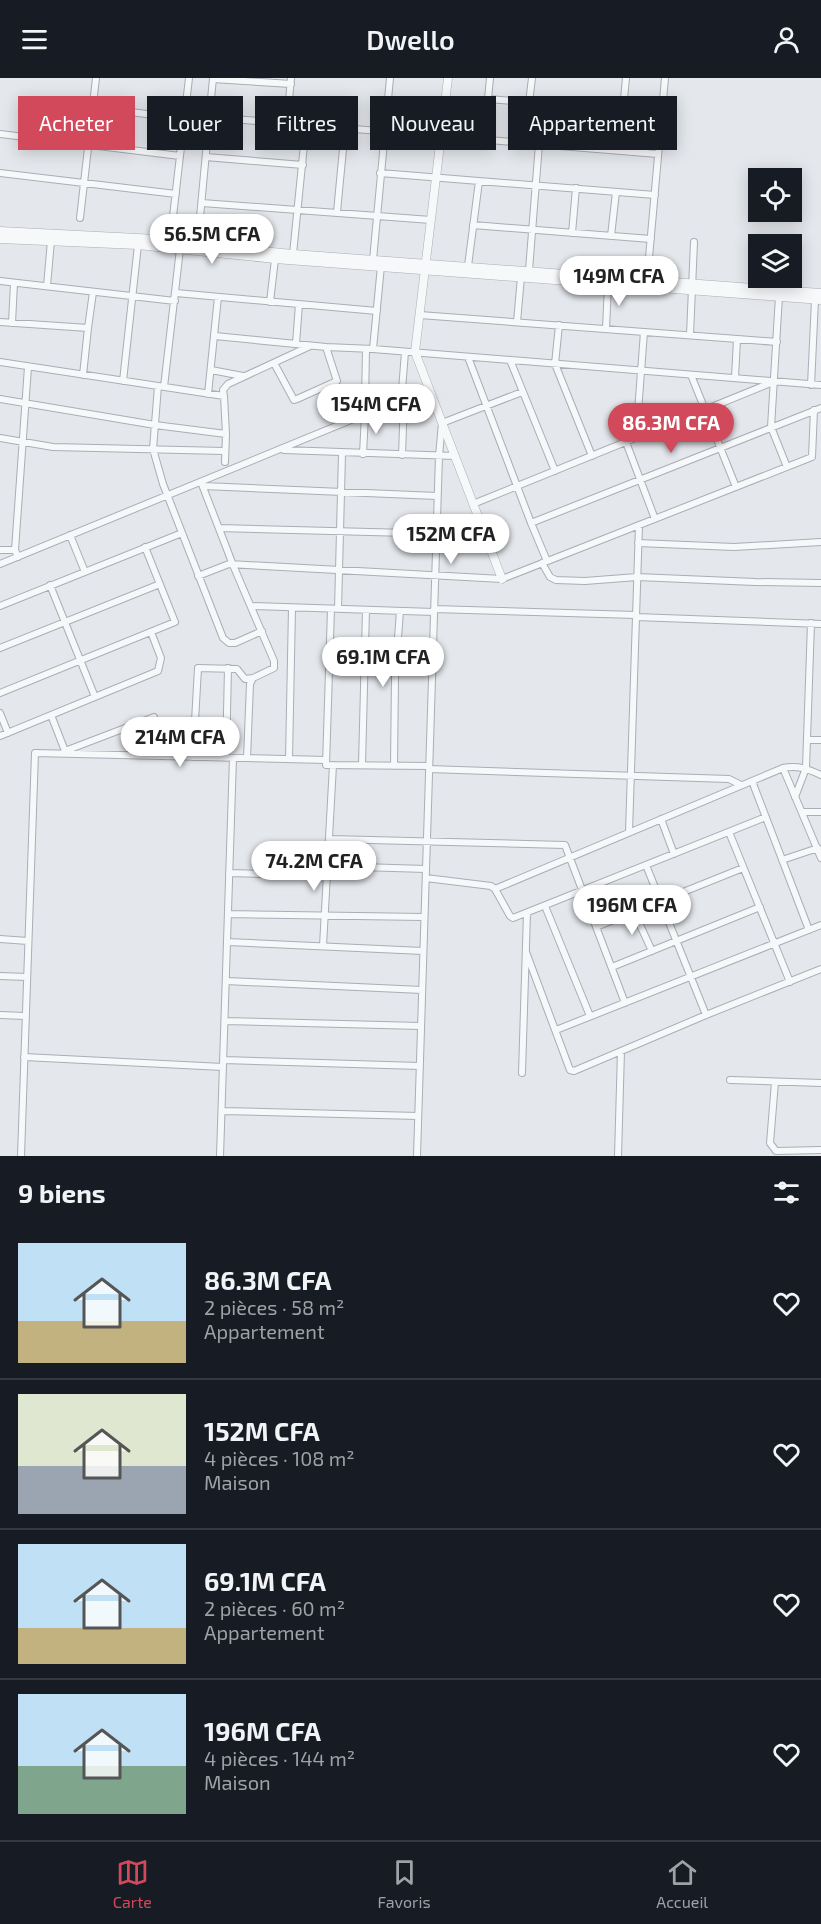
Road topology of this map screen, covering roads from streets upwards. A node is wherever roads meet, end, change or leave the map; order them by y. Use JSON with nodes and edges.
{"nodes":[{"id":1,"x":96,"y":78,"type":"edge"},
{"id":2,"x":189,"y":78,"type":"edge"},
{"id":3,"x":390,"y":78,"type":"edge"},
{"id":4,"x":448,"y":78,"type":"edge"},
{"id":5,"x":490,"y":78,"type":"edge"},
{"id":6,"x":532,"y":78,"type":"edge"},
{"id":7,"x":626,"y":78,"type":"edge"},
{"id":8,"x":665,"y":78,"type":"edge"},
{"id":9,"x":213,"y":79,"type":"edge"},
{"id":10,"x":291,"y":81,"type":"edge"},
{"id":11,"x":94,"y":96,"type":"edge"},
{"id":12,"x":187,"y":96,"type":"edge"},
{"id":13,"x":211,"y":96,"type":"edge"},
{"id":14,"x":290,"y":96,"type":"edge"},
{"id":15,"x":388,"y":96,"type":"edge"},
{"id":16,"x":446,"y":96,"type":"edge"},
{"id":17,"x":488,"y":96,"type":"edge"},
{"id":18,"x":530,"y":96,"type":"edge"},
{"id":19,"x":624,"y":96,"type":"edge"},
{"id":20,"x":663,"y":96,"type":"edge"},
{"id":21,"x":0,"y":134,"type":"edge"},
{"id":22,"x":18,"y":136,"type":"edge"},
{"id":23,"x":87,"y":150,"type":"edge"},
{"id":24,"x":134,"y":150,"type":"edge"},
{"id":25,"x":181,"y":150,"type":"edge"},
{"id":26,"x":207,"y":150,"type":"edge"},
{"id":27,"x":304,"y":150,"type":"edge"},
{"id":28,"x":343,"y":150,"type":"edge"},
{"id":29,"x":383,"y":150,"type":"edge"},
{"id":30,"x":439,"y":150,"type":"edge"},
{"id":31,"x":539,"y":150,"type":"edge"},
{"id":32,"x":611,"y":150,"type":"edge"},
{"id":33,"x":658,"y":150,"type":"edge"},
{"id":34,"x":658,"y":154,"type":"junction"},
{"id":35,"x":180,"y":156,"type":"junction"},
{"id":36,"x":206,"y":157,"type":"junction"},
{"id":37,"x":303,"y":165,"type":"junction"},
{"id":38,"x":0,"y":173,"type":"edge"},
{"id":39,"x":380,"y":173,"type":"junction"},
{"id":40,"x":436,"y":177,"type":"junction"},
{"id":41,"x":479,"y":181,"type":"junction"},
{"id":42,"x":83,"y":183,"type":"junction"},
{"id":43,"x":536,"y":185,"type":"junction"},
{"id":44,"x":576,"y":188,"type":"junction"},
{"id":45,"x":616,"y":192,"type":"junction"},
{"id":46,"x":176,"y":194,"type":"junction"},
{"id":47,"x":655,"y":195,"type":"junction"},
{"id":48,"x":202,"y":203,"type":"junction"},
{"id":49,"x":298,"y":210,"type":"junction"},
{"id":50,"x":337,"y":212,"type":"junction"},
{"id":51,"x":376,"y":215,"type":"junction"},
{"id":52,"x":80,"y":218,"type":"dead end"},
{"id":53,"x":431,"y":220,"type":"junction"},
{"id":54,"x":172,"y":225,"type":"dead end"},
{"id":55,"x":473,"y":225,"type":"junction"},
{"id":56,"x":532,"y":230,"type":"junction"},
{"id":57,"x":0,"y":231,"type":"edge"},
{"id":58,"x":572,"y":233,"type":"junction"},
{"id":59,"x":611,"y":236,"type":"junction"},
{"id":60,"x":0,"y":239,"type":"edge"},
{"id":61,"x":651,"y":239,"type":"junction"},
{"id":62,"x":51,"y":241,"type":"junction"},
{"id":63,"x":694,"y":242,"type":"dead end"},
{"id":64,"x":138,"y":245,"type":"junction"},
{"id":65,"x":198,"y":247,"type":"junction"},
{"id":66,"x":180,"y":249,"type":"junction"},
{"id":67,"x":293,"y":254,"type":"junction"},
{"id":68,"x":275,"y":259,"type":"junction"},
{"id":69,"x":373,"y":260,"type":"junction"},
{"id":70,"x":381,"y":266,"type":"junction"},
{"id":71,"x":425,"y":266,"type":"junction"},
{"id":72,"x":468,"y":266,"type":"junction"},
{"id":73,"x":529,"y":270,"type":"junction"},
{"id":74,"x":521,"y":277,"type":"junction"},
{"id":75,"x":647,"y":280,"type":"junction"},
{"id":76,"x":0,"y":281,"type":"edge"},
{"id":77,"x":14,"y":283,"type":"junction"},
{"id":78,"x":608,"y":284,"type":"junction"},
{"id":79,"x":47,"y":286,"type":"junction"},
{"id":80,"x":693,"y":287,"type":"junction"},
{"id":81,"x":93,"y":292,"type":"junction"},
{"id":82,"x":176,"y":293,"type":"junction"},
{"id":83,"x":132,"y":296,"type":"junction"},
{"id":84,"x":780,"y":296,"type":"junction"},
{"id":85,"x":218,"y":297,"type":"junction"},
{"id":86,"x":819,"y":298,"type":"edge"},
{"id":87,"x":175,"y":301,"type":"junction"},
{"id":88,"x":270,"y":302,"type":"junction"},
{"id":89,"x":300,"y":304,"type":"junction"},
{"id":90,"x":377,"y":311,"type":"junction"},
{"id":91,"x":420,"y":315,"type":"junction"},
{"id":92,"x":0,"y":322,"type":"edge"},
{"id":93,"x":517,"y":322,"type":"junction"},
{"id":94,"x":12,"y":323,"type":"junction"},
{"id":95,"x":559,"y":325,"type":"junction"},
{"id":96,"x":88,"y":328,"type":"junction"},
{"id":97,"x":606,"y":329,"type":"junction"},
{"id":98,"x":644,"y":332,"type":"junction"},
{"id":99,"x":690,"y":335,"type":"junction"},
{"id":100,"x":214,"y":336,"type":"junction"},
{"id":101,"x":737,"y":339,"type":"junction"},
{"id":102,"x":777,"y":342,"type":"junction"},
{"id":103,"x":296,"y":344,"type":"junction"},
{"id":104,"x":312,"y":346,"type":"junction"},
{"id":105,"x":326,"y":347,"type":"junction"},
{"id":106,"x":370,"y":349,"type":"junction"},
{"id":107,"x":405,"y":351,"type":"junction"},
{"id":108,"x":415,"y":352,"type":"junction"},
{"id":109,"x":468,"y":357,"type":"junction"},
{"id":110,"x":510,"y":360,"type":"junction"},
{"id":111,"x":0,"y":362,"type":"edge"},
{"id":112,"x":274,"y":363,"type":"junction"},
{"id":113,"x":555,"y":364,"type":"junction"},
{"id":114,"x":28,"y":367,"type":"junction"},
{"id":115,"x":211,"y":370,"type":"junction"},
{"id":116,"x":642,"y":371,"type":"junction"},
{"id":117,"x":83,"y":375,"type":"junction"},
{"id":118,"x":691,"y":375,"type":"junction"},
{"id":119,"x":243,"y":376,"type":"junction"},
{"id":120,"x":735,"y":378,"type":"junction"},
{"id":121,"x":123,"y":381,"type":"junction"},
{"id":122,"x":774,"y":382,"type":"junction"},
{"id":123,"x":811,"y":385,"type":"junction"},
{"id":124,"x":821,"y":385,"type":"edge"},
{"id":125,"x":161,"y":387,"type":"junction"},
{"id":126,"x":429,"y":388,"type":"junction"},
{"id":127,"x":402,"y":390,"type":"dead end"},
{"id":128,"x":522,"y":392,"type":"junction"},
{"id":129,"x":208,"y":394,"type":"junction"},
{"id":130,"x":224,"y":396,"type":"junction"},
{"id":131,"x":0,"y":399,"type":"edge"},
{"id":132,"x":404,"y":399,"type":"junction"},
{"id":133,"x":26,"y":403,"type":"junction"},
{"id":134,"x":365,"y":404,"type":"dead end"},
{"id":135,"x":486,"y":406,"type":"junction"},
{"id":136,"x":818,"y":409,"type":"edge"},
{"id":137,"x":705,"y":411,"type":"junction"},
{"id":138,"x":365,"y":415,"type":"junction"},
{"id":139,"x":442,"y":423,"type":"junction"},
{"id":140,"x":155,"y":425,"type":"junction"},
{"id":141,"x":771,"y":427,"type":"junction"},
{"id":142,"x":226,"y":434,"type":"junction"},
{"id":143,"x":0,"y":438,"type":"edge"},
{"id":144,"x":636,"y":438,"type":"junction"},
{"id":145,"x":24,"y":442,"type":"junction"},
{"id":146,"x":626,"y":442,"type":"junction"},
{"id":147,"x":720,"y":448,"type":"junction"},
{"id":148,"x":153,"y":449,"type":"junction"},
{"id":149,"x":282,"y":450,"type":"junction"},
{"id":150,"x":224,"y":451,"type":"junction"},
{"id":151,"x":342,"y":454,"type":"junction"},
{"id":152,"x":363,"y":454,"type":"junction"},
{"id":153,"x":402,"y":455,"type":"junction"},
{"id":154,"x":439,"y":456,"type":"junction"},
{"id":155,"x":455,"y":456,"type":"junction"},
{"id":156,"x":592,"y":456,"type":"junction"},
{"id":157,"x":225,"y":462,"type":"dead end"},
{"id":158,"x":787,"y":467,"type":"junction"},
{"id":159,"x":555,"y":471,"type":"junction"},
{"id":160,"x":640,"y":479,"type":"junction"},
{"id":161,"x":202,"y":484,"type":"junction"},
{"id":162,"x":517,"y":486,"type":"junction"},
{"id":163,"x":736,"y":487,"type":"junction"},
{"id":164,"x":341,"y":493,"type":"junction"},
{"id":165,"x":167,"y":494,"type":"junction"},
{"id":166,"x":437,"y":496,"type":"junction"},
{"id":167,"x":473,"y":504,"type":"junction"},
{"id":168,"x":655,"y":519,"type":"junction"},
{"id":169,"x":531,"y":523,"type":"junction"},
{"id":170,"x":639,"y":525,"type":"junction"},
{"id":171,"x":219,"y":528,"type":"junction"},
{"id":172,"x":340,"y":531,"type":"junction"},
{"id":173,"x":182,"y":533,"type":"junction"},
{"id":174,"x":436,"y":534,"type":"junction"},
{"id":175,"x":70,"y":535,"type":"junction"},
{"id":176,"x":485,"y":535,"type":"junction"},
{"id":177,"x":821,"y":542,"type":"edge"},
{"id":178,"x":638,"y":543,"type":"junction"},
{"id":179,"x":145,"y":548,"type":"junction"},
{"id":180,"x":0,"y":550,"type":"edge"},
{"id":181,"x":17,"y":553,"type":"junction"},
{"id":182,"x":545,"y":562,"type":"junction"},
{"id":183,"x":0,"y":564,"type":"edge"},
{"id":184,"x":233,"y":565,"type":"junction"},
{"id":185,"x":339,"y":570,"type":"junction"},
{"id":186,"x":85,"y":572,"type":"junction"},
{"id":187,"x":198,"y":576,"type":"junction"},
{"id":188,"x":435,"y":577,"type":"junction"},
{"id":189,"x":637,"y":577,"type":"junction"},
{"id":190,"x":502,"y":579,"type":"junction"},
{"id":191,"x":821,"y":583,"type":"edge"},
{"id":192,"x":160,"y":584,"type":"junction"},
{"id":193,"x":50,"y":585,"type":"junction"},
{"id":194,"x":0,"y":606,"type":"edge"},
{"id":195,"x":251,"y":606,"type":"junction"},
{"id":196,"x":292,"y":608,"type":"junction"},
{"id":197,"x":334,"y":609,"type":"junction"},
{"id":198,"x":366,"y":610,"type":"junction"},
{"id":199,"x":434,"y":610,"type":"junction"},
{"id":200,"x":400,"y":611,"type":"junction"},
{"id":201,"x":636,"y":616,"type":"junction"},
{"id":202,"x":65,"y":622,"type":"junction"},
{"id":203,"x":811,"y":623,"type":"junction"},
{"id":204,"x":821,"y":624,"type":"edge"},
{"id":205,"x":262,"y":631,"type":"junction"},
{"id":206,"x":151,"y":632,"type":"junction"},
{"id":207,"x":0,"y":648,"type":"edge"},
{"id":208,"x":365,"y":651,"type":"junction"},
{"id":209,"x":398,"y":652,"type":"junction"},
{"id":210,"x":433,"y":654,"type":"junction"},
{"id":211,"x":80,"y":660,"type":"junction"},
{"id":212,"x":228,"y":668,"type":"junction"},
{"id":213,"x":253,"y":678,"type":"junction"},
{"id":214,"x":0,"y":693,"type":"edge"},
{"id":215,"x":95,"y":697,"type":"junction"},
{"id":216,"x":0,"y":713,"type":"edge"},
{"id":217,"x":51,"y":715,"type":"junction"},
{"id":218,"x":154,"y":717,"type":"dead end"},
{"id":219,"x":8,"y":733,"type":"junction"},
{"id":220,"x":0,"y":736,"type":"edge"},
{"id":221,"x":808,"y":740,"type":"junction"},
{"id":222,"x":821,"y":740,"type":"edge"},
{"id":223,"x":193,"y":757,"type":"junction"},
{"id":224,"x":230,"y":758,"type":"junction"},
{"id":225,"x":247,"y":758,"type":"junction"},
{"id":226,"x":289,"y":759,"type":"junction"},
{"id":227,"x":326,"y":760,"type":"junction"},
{"id":228,"x":333,"y":765,"type":"junction"},
{"id":229,"x":362,"y":765,"type":"junction"},
{"id":230,"x":394,"y":766,"type":"junction"},
{"id":231,"x":429,"y":768,"type":"junction"},
{"id":232,"x":783,"y":768,"type":"junction"},
{"id":233,"x":806,"y":768,"type":"junction"},
{"id":234,"x":631,"y":774,"type":"junction"},
{"id":235,"x":821,"y":775,"type":"edge"},
{"id":236,"x":752,"y":781,"type":"junction"},
{"id":237,"x":741,"y":785,"type":"junction"},
{"id":238,"x":795,"y":796,"type":"junction"},
{"id":239,"x":802,"y":812,"type":"junction"},
{"id":240,"x":821,"y":812,"type":"edge"},
{"id":241,"x":766,"y":817,"type":"junction"},
{"id":242,"x":661,"y":819,"type":"junction"},
{"id":243,"x":629,"y":832,"type":"junction"},
{"id":244,"x":729,"y":832,"type":"junction"},
{"id":245,"x":330,"y":839,"type":"junction"},
{"id":246,"x":427,"y":841,"type":"junction"},
{"id":247,"x":819,"y":848,"type":"edge"},
{"id":248,"x":674,"y":854,"type":"junction"},
{"id":249,"x":570,"y":857,"type":"junction"},
{"id":250,"x":821,"y":858,"type":"edge"},
{"id":251,"x":782,"y":860,"type":"junction"},
{"id":252,"x":646,"y":865,"type":"junction"},
{"id":253,"x":328,"y":866,"type":"junction"},
{"id":254,"x":744,"y":868,"type":"junction"},
{"id":255,"x":426,"y":869,"type":"junction"},
{"id":256,"x":229,"y":873,"type":"junction"},
{"id":257,"x":327,"y":876,"type":"junction"},
{"id":258,"x":426,"y":878,"type":"junction"},
{"id":259,"x":495,"y":889,"type":"junction"},
{"id":260,"x":583,"y":891,"type":"junction"},
{"id":261,"x":660,"y":901,"type":"junction"},
{"id":262,"x":545,"y":906,"type":"junction"},
{"id":263,"x":760,"y":908,"type":"junction"},
{"id":264,"x":634,"y":912,"type":"junction"},
{"id":265,"x":527,"y":913,"type":"junction"},
{"id":266,"x":228,"y":914,"type":"junction"},
{"id":267,"x":324,"y":916,"type":"junction"},
{"id":268,"x":424,"y":917,"type":"junction"},
{"id":269,"x":821,"y":925,"type":"edge"},
{"id":270,"x":596,"y":927,"type":"junction"},
{"id":271,"x":809,"y":930,"type":"junction"},
{"id":272,"x":0,"y":939,"type":"edge"},
{"id":273,"x":28,"y":941,"type":"junction"},
{"id":274,"x":676,"y":941,"type":"junction"},
{"id":275,"x":227,"y":942,"type":"junction"},
{"id":276,"x":774,"y":944,"type":"junction"},
{"id":277,"x":323,"y":946,"type":"junction"},
{"id":278,"x":423,"y":951,"type":"junction"},
{"id":279,"x":651,"y":951,"type":"junction"},
{"id":280,"x":526,"y":952,"type":"junction"},
{"id":281,"x":612,"y":967,"type":"junction"},
{"id":282,"x":821,"y":969,"type":"edge"},
{"id":283,"x":0,"y":976,"type":"edge"},
{"id":284,"x":691,"y":976,"type":"junction"},
{"id":285,"x":27,"y":977,"type":"junction"},
{"id":286,"x":226,"y":981,"type":"junction"},
{"id":287,"x":790,"y":982,"type":"junction"},
{"id":288,"x":422,"y":990,"type":"junction"},
{"id":289,"x":625,"y":1002,"type":"junction"},
{"id":290,"x":0,"y":1015,"type":"edge"},
{"id":291,"x":706,"y":1015,"type":"junction"},
{"id":292,"x":25,"y":1016,"type":"junction"},
{"id":293,"x":590,"y":1016,"type":"junction"},
{"id":294,"x":225,"y":1021,"type":"junction"},
{"id":295,"x":421,"y":1026,"type":"junction"},
{"id":296,"x":556,"y":1030,"type":"junction"},
{"id":297,"x":621,"y":1052,"type":"junction"},
{"id":298,"x":24,"y":1057,"type":"junction"},
{"id":299,"x":223,"y":1063,"type":"junction"},
{"id":300,"x":420,"y":1066,"type":"junction"},
{"id":301,"x":522,"y":1073,"type":"dead end"},
{"id":302,"x":730,"y":1080,"type":"dead end"},
{"id":303,"x":775,"y":1082,"type":"junction"},
{"id":304,"x":821,"y":1083,"type":"edge"},
{"id":305,"x":222,"y":1111,"type":"junction"},
{"id":306,"x":418,"y":1116,"type":"junction"},
{"id":307,"x":821,"y":1150,"type":"edge"},
{"id":308,"x":21,"y":1156,"type":"edge"},
{"id":309,"x":220,"y":1156,"type":"edge"},
{"id":310,"x":417,"y":1156,"type":"edge"},
{"id":311,"x":618,"y":1156,"type":"edge"}],
"edges":[{"from":1,"to":11,"type":"street"},
{"from":2,"to":12,"type":"street"},
{"from":3,"to":15,"type":"street"},
{"from":4,"to":16,"type":"street"},
{"from":5,"to":17,"type":"street"},
{"from":6,"to":18,"type":"street"},
{"from":7,"to":19,"type":"street"},
{"from":8,"to":20,"type":"street"},
{"from":9,"to":10,"type":"street"},
{"from":9,"to":13,"type":"street"},
{"from":10,"to":14,"type":"street"},
{"from":21,"to":22,"type":"street"},
{"from":23,"to":42,"type":"street"},
{"from":24,"to":35,"type":"street"},
{"from":25,"to":35,"type":"street"},
{"from":26,"to":36,"type":"street"},
{"from":27,"to":37,"type":"street"},
{"from":28,"to":50,"type":"street"},
{"from":29,"to":39,"type":"street"},
{"from":30,"to":40,"type":"street"},
{"from":31,"to":43,"type":"street"},
{"from":32,"to":34,"type":"street"},
{"from":33,"to":34,"type":"street"},
{"from":34,"to":47,"type":"street"},
{"from":35,"to":46,"type":"street"},
{"from":36,"to":37,"type":"street"},
{"from":36,"to":48,"type":"street"},
{"from":37,"to":49,"type":"street"},
{"from":38,"to":42,"type":"street"},
{"from":39,"to":40,"type":"street"},
{"from":39,"to":51,"type":"street"},
{"from":40,"to":41,"type":"street"},
{"from":40,"to":53,"type":"street"},
{"from":41,"to":43,"type":"street"},
{"from":41,"to":55,"type":"street"},
{"from":42,"to":46,"type":"street"},
{"from":42,"to":52,"type":"street"},
{"from":43,"to":44,"type":"street"},
{"from":43,"to":56,"type":"street"},
{"from":44,"to":45,"type":"street"},
{"from":44,"to":58,"type":"street"},
{"from":45,"to":47,"type":"street"},
{"from":45,"to":59,"type":"street"},
{"from":46,"to":54,"type":"street"},
{"from":47,"to":61,"type":"street"},
{"from":48,"to":49,"type":"street"},
{"from":48,"to":65,"type":"street"},
{"from":49,"to":50,"type":"street"},
{"from":49,"to":67,"type":"street"},
{"from":50,"to":51,"type":"street"},
{"from":51,"to":53,"type":"street"},
{"from":51,"to":69,"type":"street"},
{"from":53,"to":71,"type":"street"},
{"from":55,"to":56,"type":"street"},
{"from":55,"to":72,"type":"street"},
{"from":56,"to":58,"type":"street"},
{"from":56,"to":73,"type":"street"},
{"from":57,"to":65,"type":"street"},
{"from":58,"to":59,"type":"street"},
{"from":59,"to":61,"type":"street"},
{"from":60,"to":62,"type":"street"},
{"from":61,"to":75,"type":"street"},
{"from":62,"to":64,"type":"street"},
{"from":62,"to":79,"type":"street"},
{"from":63,"to":80,"type":"street"},
{"from":64,"to":66,"type":"street"},
{"from":64,"to":83,"type":"street"},
{"from":65,"to":66,"type":"street"},
{"from":65,"to":67,"type":"street"},
{"from":65,"to":68,"type":"street"},
{"from":66,"to":82,"type":"street"},
{"from":67,"to":69,"type":"street"},
{"from":68,"to":70,"type":"street"},
{"from":68,"to":88,"type":"street"},
{"from":69,"to":71,"type":"street"},
{"from":70,"to":71,"type":"street"},
{"from":70,"to":90,"type":"street"},
{"from":71,"to":72,"type":"street"},
{"from":71,"to":74,"type":"street"},
{"from":71,"to":91,"type":"street"},
{"from":72,"to":73,"type":"street"},
{"from":73,"to":75,"type":"street"},
{"from":74,"to":78,"type":"street"},
{"from":74,"to":93,"type":"street"},
{"from":75,"to":80,"type":"street"},
{"from":76,"to":77,"type":"street"},
{"from":77,"to":79,"type":"street"},
{"from":77,"to":94,"type":"street"},
{"from":78,"to":80,"type":"street"},
{"from":78,"to":97,"type":"street"},
{"from":79,"to":81,"type":"street"},
{"from":80,"to":84,"type":"street"},
{"from":80,"to":86,"type":"street"},
{"from":80,"to":99,"type":"street"},
{"from":81,"to":83,"type":"street"},
{"from":81,"to":96,"type":"street"},
{"from":82,"to":85,"type":"street"},
{"from":82,"to":87,"type":"street"},
{"from":83,"to":87,"type":"street"},
{"from":83,"to":121,"type":"street"},
{"from":84,"to":86,"type":"street"},
{"from":84,"to":102,"type":"street"},
{"from":85,"to":88,"type":"street"},
{"from":85,"to":100,"type":"street"},
{"from":86,"to":123,"type":"street"},
{"from":87,"to":125,"type":"street"},
{"from":88,"to":89,"type":"street"},
{"from":89,"to":90,"type":"street"},
{"from":89,"to":103,"type":"street"},
{"from":90,"to":106,"type":"street"},
{"from":91,"to":93,"type":"street"},
{"from":91,"to":108,"type":"street"},
{"from":92,"to":94,"type":"street"},
{"from":93,"to":95,"type":"street"},
{"from":94,"to":96,"type":"street"},
{"from":95,"to":97,"type":"street"},
{"from":95,"to":113,"type":"street"},
{"from":96,"to":117,"type":"street"},
{"from":97,"to":98,"type":"street"},
{"from":98,"to":99,"type":"street"},
{"from":98,"to":116,"type":"street"},
{"from":99,"to":101,"type":"street"},
{"from":100,"to":103,"type":"street"},
{"from":100,"to":115,"type":"street"},
{"from":101,"to":102,"type":"street"},
{"from":101,"to":120,"type":"street"},
{"from":102,"to":122,"type":"street"},
{"from":103,"to":104,"type":"street"},
{"from":104,"to":105,"type":"street"},
{"from":104,"to":112,"type":"street"},
{"from":105,"to":106,"type":"street"},
{"from":105,"to":112,"type":"street"},
{"from":106,"to":107,"type":"street"},
{"from":106,"to":134,"type":"street"},
{"from":107,"to":108,"type":"street"},
{"from":107,"to":127,"type":"street"},
{"from":108,"to":109,"type":"street"},
{"from":108,"to":126,"type":"street"},
{"from":109,"to":110,"type":"street"},
{"from":109,"to":135,"type":"street"},
{"from":110,"to":113,"type":"street"},
{"from":110,"to":128,"type":"street"},
{"from":111,"to":114,"type":"street"},
{"from":112,"to":119,"type":"street"},
{"from":113,"to":116,"type":"street"},
{"from":113,"to":156,"type":"street"},
{"from":114,"to":117,"type":"street"},
{"from":114,"to":133,"type":"street"},
{"from":115,"to":119,"type":"street"},
{"from":115,"to":129,"type":"street"},
{"from":116,"to":118,"type":"street"},
{"from":116,"to":144,"type":"street"},
{"from":117,"to":121,"type":"street"},
{"from":118,"to":120,"type":"street"},
{"from":118,"to":137,"type":"street"},
{"from":119,"to":130,"type":"street"},
{"from":120,"to":122,"type":"street"},
{"from":121,"to":125,"type":"street"},
{"from":122,"to":123,"type":"street"},
{"from":122,"to":137,"type":"street"},
{"from":122,"to":141,"type":"street"},
{"from":123,"to":124,"type":"street"},
{"from":125,"to":129,"type":"street"},
{"from":125,"to":140,"type":"street"},
{"from":126,"to":132,"type":"street"},
{"from":126,"to":139,"type":"street"},
{"from":128,"to":135,"type":"street"},
{"from":128,"to":159,"type":"street"},
{"from":129,"to":130,"type":"street"},
{"from":130,"to":142,"type":"street"},
{"from":131,"to":133,"type":"street"},
{"from":132,"to":138,"type":"street"},
{"from":132,"to":153,"type":"street"},
{"from":133,"to":140,"type":"street"},
{"from":133,"to":145,"type":"street"},
{"from":135,"to":139,"type":"street"},
{"from":135,"to":162,"type":"street"},
{"from":136,"to":141,"type":"street"},
{"from":136,"to":158,"type":"street"},
{"from":137,"to":144,"type":"street"},
{"from":137,"to":147,"type":"street"},
{"from":138,"to":149,"type":"street"},
{"from":138,"to":152,"type":"street"},
{"from":139,"to":154,"type":"street"},
{"from":139,"to":155,"type":"street"},
{"from":140,"to":142,"type":"street"},
{"from":140,"to":148,"type":"street"},
{"from":141,"to":147,"type":"street"},
{"from":141,"to":158,"type":"street"},
{"from":142,"to":150,"type":"street"},
{"from":143,"to":145,"type":"street"},
{"from":144,"to":146,"type":"street"},
{"from":145,"to":148,"type":"street"},
{"from":145,"to":181,"type":"street"},
{"from":146,"to":156,"type":"street"},
{"from":146,"to":160,"type":"street"},
{"from":147,"to":160,"type":"street"},
{"from":147,"to":163,"type":"street"},
{"from":148,"to":150,"type":"street"},
{"from":148,"to":165,"type":"street"},
{"from":149,"to":151,"type":"street"},
{"from":149,"to":161,"type":"street"},
{"from":150,"to":157,"type":"street"},
{"from":151,"to":152,"type":"street"},
{"from":151,"to":164,"type":"street"},
{"from":152,"to":153,"type":"street"},
{"from":153,"to":154,"type":"street"},
{"from":154,"to":155,"type":"street"},
{"from":154,"to":166,"type":"street"},
{"from":155,"to":167,"type":"street"},
{"from":156,"to":159,"type":"street"},
{"from":158,"to":163,"type":"street"},
{"from":159,"to":162,"type":"street"},
{"from":160,"to":168,"type":"street"},
{"from":160,"to":169,"type":"street"},
{"from":161,"to":164,"type":"street"},
{"from":161,"to":165,"type":"street"},
{"from":161,"to":171,"type":"street"},
{"from":162,"to":167,"type":"street"},
{"from":162,"to":169,"type":"street"},
{"from":163,"to":168,"type":"street"},
{"from":164,"to":166,"type":"street"},
{"from":164,"to":172,"type":"street"},
{"from":165,"to":173,"type":"street"},
{"from":165,"to":175,"type":"street"},
{"from":166,"to":174,"type":"street"},
{"from":167,"to":176,"type":"street"},
{"from":168,"to":170,"type":"street"},
{"from":169,"to":182,"type":"street"},
{"from":170,"to":178,"type":"street"},
{"from":170,"to":182,"type":"street"},
{"from":171,"to":172,"type":"street"},
{"from":171,"to":184,"type":"street"},
{"from":172,"to":174,"type":"street"},
{"from":172,"to":185,"type":"street"},
{"from":173,"to":179,"type":"street"},
{"from":173,"to":187,"type":"street"},
{"from":174,"to":176,"type":"street"},
{"from":174,"to":188,"type":"street"},
{"from":175,"to":181,"type":"street"},
{"from":175,"to":186,"type":"street"},
{"from":176,"to":190,"type":"street"},
{"from":177,"to":178,"type":"street"},
{"from":178,"to":189,"type":"street"},
{"from":179,"to":186,"type":"street"},
{"from":179,"to":192,"type":"street"},
{"from":180,"to":181,"type":"street"},
{"from":181,"to":183,"type":"street"},
{"from":182,"to":189,"type":"street"},
{"from":182,"to":190,"type":"street"},
{"from":184,"to":185,"type":"street"},
{"from":184,"to":187,"type":"street"},
{"from":184,"to":195,"type":"street"},
{"from":185,"to":188,"type":"street"},
{"from":185,"to":197,"type":"street"},
{"from":186,"to":193,"type":"street"},
{"from":187,"to":205,"type":"street"},
{"from":188,"to":190,"type":"street"},
{"from":188,"to":199,"type":"street"},
{"from":189,"to":191,"type":"street"},
{"from":189,"to":201,"type":"street"},
{"from":192,"to":202,"type":"street"},
{"from":192,"to":206,"type":"street"},
{"from":193,"to":194,"type":"street"},
{"from":193,"to":202,"type":"street"},
{"from":195,"to":196,"type":"street"},
{"from":195,"to":205,"type":"street"},
{"from":196,"to":197,"type":"street"},
{"from":196,"to":226,"type":"street"},
{"from":197,"to":198,"type":"street"},
{"from":197,"to":227,"type":"street"},
{"from":198,"to":200,"type":"street"},
{"from":198,"to":208,"type":"street"},
{"from":199,"to":200,"type":"street"},
{"from":199,"to":201,"type":"street"},
{"from":199,"to":210,"type":"street"},
{"from":200,"to":209,"type":"street"},
{"from":201,"to":203,"type":"street"},
{"from":201,"to":234,"type":"street"},
{"from":202,"to":207,"type":"street"},
{"from":202,"to":211,"type":"street"},
{"from":203,"to":204,"type":"street"},
{"from":203,"to":221,"type":"street"},
{"from":205,"to":213,"type":"street"},
{"from":206,"to":211,"type":"street"},
{"from":206,"to":215,"type":"street"},
{"from":208,"to":209,"type":"street"},
{"from":208,"to":229,"type":"street"},
{"from":209,"to":210,"type":"street"},
{"from":209,"to":230,"type":"street"},
{"from":210,"to":231,"type":"street"},
{"from":211,"to":214,"type":"street"},
{"from":211,"to":215,"type":"street"},
{"from":212,"to":213,"type":"street"},
{"from":212,"to":223,"type":"street"},
{"from":212,"to":224,"type":"street"},
{"from":213,"to":225,"type":"street"},
{"from":215,"to":217,"type":"street"},
{"from":216,"to":219,"type":"street"},
{"from":217,"to":218,"type":"street"},
{"from":217,"to":219,"type":"street"},
{"from":219,"to":220,"type":"street"},
{"from":221,"to":222,"type":"street"},
{"from":221,"to":233,"type":"street"},
{"from":223,"to":224,"type":"street"},
{"from":223,"to":273,"type":"street"},
{"from":224,"to":225,"type":"street"},
{"from":224,"to":256,"type":"street"},
{"from":225,"to":226,"type":"street"},
{"from":226,"to":227,"type":"street"},
{"from":227,"to":228,"type":"street"},
{"from":228,"to":229,"type":"street"},
{"from":228,"to":245,"type":"street"},
{"from":229,"to":230,"type":"street"},
{"from":230,"to":231,"type":"street"},
{"from":231,"to":234,"type":"street"},
{"from":231,"to":246,"type":"street"},
{"from":232,"to":233,"type":"street"},
{"from":232,"to":236,"type":"street"},
{"from":232,"to":238,"type":"street"},
{"from":233,"to":235,"type":"street"},
{"from":233,"to":238,"type":"street"},
{"from":234,"to":237,"type":"street"},
{"from":234,"to":243,"type":"street"},
{"from":236,"to":237,"type":"street"},
{"from":236,"to":241,"type":"street"},
{"from":237,"to":242,"type":"street"},
{"from":238,"to":239,"type":"street"},
{"from":239,"to":240,"type":"street"},
{"from":239,"to":247,"type":"street"},
{"from":241,"to":244,"type":"street"},
{"from":241,"to":251,"type":"street"},
{"from":242,"to":243,"type":"street"},
{"from":242,"to":248,"type":"street"},
{"from":243,"to":249,"type":"street"},
{"from":244,"to":248,"type":"street"},
{"from":244,"to":254,"type":"street"},
{"from":245,"to":246,"type":"street"},
{"from":245,"to":253,"type":"street"},
{"from":246,"to":249,"type":"street"},
{"from":246,"to":255,"type":"street"},
{"from":247,"to":250,"type":"street"},
{"from":247,"to":251,"type":"street"},
{"from":248,"to":252,"type":"street"},
{"from":249,"to":259,"type":"street"},
{"from":249,"to":260,"type":"street"},
{"from":251,"to":271,"type":"street"},
{"from":252,"to":260,"type":"street"},
{"from":252,"to":261,"type":"street"},
{"from":253,"to":255,"type":"street"},
{"from":253,"to":257,"type":"street"},
{"from":254,"to":261,"type":"street"},
{"from":254,"to":263,"type":"street"},
{"from":255,"to":258,"type":"street"},
{"from":256,"to":257,"type":"street"},
{"from":256,"to":266,"type":"street"},
{"from":257,"to":267,"type":"street"},
{"from":258,"to":259,"type":"street"},
{"from":258,"to":268,"type":"street"},
{"from":259,"to":265,"type":"street"},
{"from":260,"to":262,"type":"street"},
{"from":260,"to":270,"type":"street"},
{"from":261,"to":264,"type":"street"},
{"from":261,"to":274,"type":"street"},
{"from":262,"to":265,"type":"street"},
{"from":262,"to":293,"type":"street"},
{"from":263,"to":274,"type":"street"},
{"from":263,"to":276,"type":"street"},
{"from":264,"to":270,"type":"street"},
{"from":264,"to":279,"type":"street"},
{"from":265,"to":280,"type":"street"},
{"from":266,"to":267,"type":"street"},
{"from":266,"to":275,"type":"street"},
{"from":267,"to":268,"type":"street"},
{"from":267,"to":277,"type":"street"},
{"from":268,"to":278,"type":"street"},
{"from":269,"to":271,"type":"street"},
{"from":270,"to":281,"type":"street"},
{"from":271,"to":276,"type":"street"},
{"from":272,"to":273,"type":"street"},
{"from":273,"to":285,"type":"street"},
{"from":274,"to":279,"type":"street"},
{"from":274,"to":284,"type":"street"},
{"from":275,"to":277,"type":"street"},
{"from":275,"to":286,"type":"street"},
{"from":276,"to":284,"type":"street"},
{"from":276,"to":287,"type":"street"},
{"from":277,"to":278,"type":"street"},
{"from":278,"to":288,"type":"street"},
{"from":279,"to":281,"type":"street"},
{"from":280,"to":296,"type":"street"},
{"from":280,"to":301,"type":"street"},
{"from":281,"to":289,"type":"street"},
{"from":282,"to":287,"type":"street"},
{"from":283,"to":285,"type":"street"},
{"from":284,"to":289,"type":"street"},
{"from":284,"to":291,"type":"street"},
{"from":285,"to":292,"type":"street"},
{"from":286,"to":288,"type":"street"},
{"from":286,"to":294,"type":"street"},
{"from":287,"to":291,"type":"street"},
{"from":288,"to":295,"type":"street"},
{"from":289,"to":293,"type":"street"},
{"from":290,"to":292,"type":"street"},
{"from":291,"to":297,"type":"street"},
{"from":292,"to":298,"type":"street"},
{"from":293,"to":296,"type":"street"},
{"from":294,"to":295,"type":"street"},
{"from":294,"to":299,"type":"street"},
{"from":295,"to":300,"type":"street"},
{"from":296,"to":297,"type":"street"},
{"from":297,"to":311,"type":"street"},
{"from":298,"to":299,"type":"street"},
{"from":298,"to":308,"type":"street"},
{"from":299,"to":300,"type":"street"},
{"from":299,"to":305,"type":"street"},
{"from":300,"to":306,"type":"street"},
{"from":302,"to":303,"type":"street"},
{"from":303,"to":304,"type":"street"},
{"from":303,"to":307,"type":"street"},
{"from":305,"to":306,"type":"street"},
{"from":305,"to":309,"type":"street"},
{"from":306,"to":310,"type":"street"}]}
